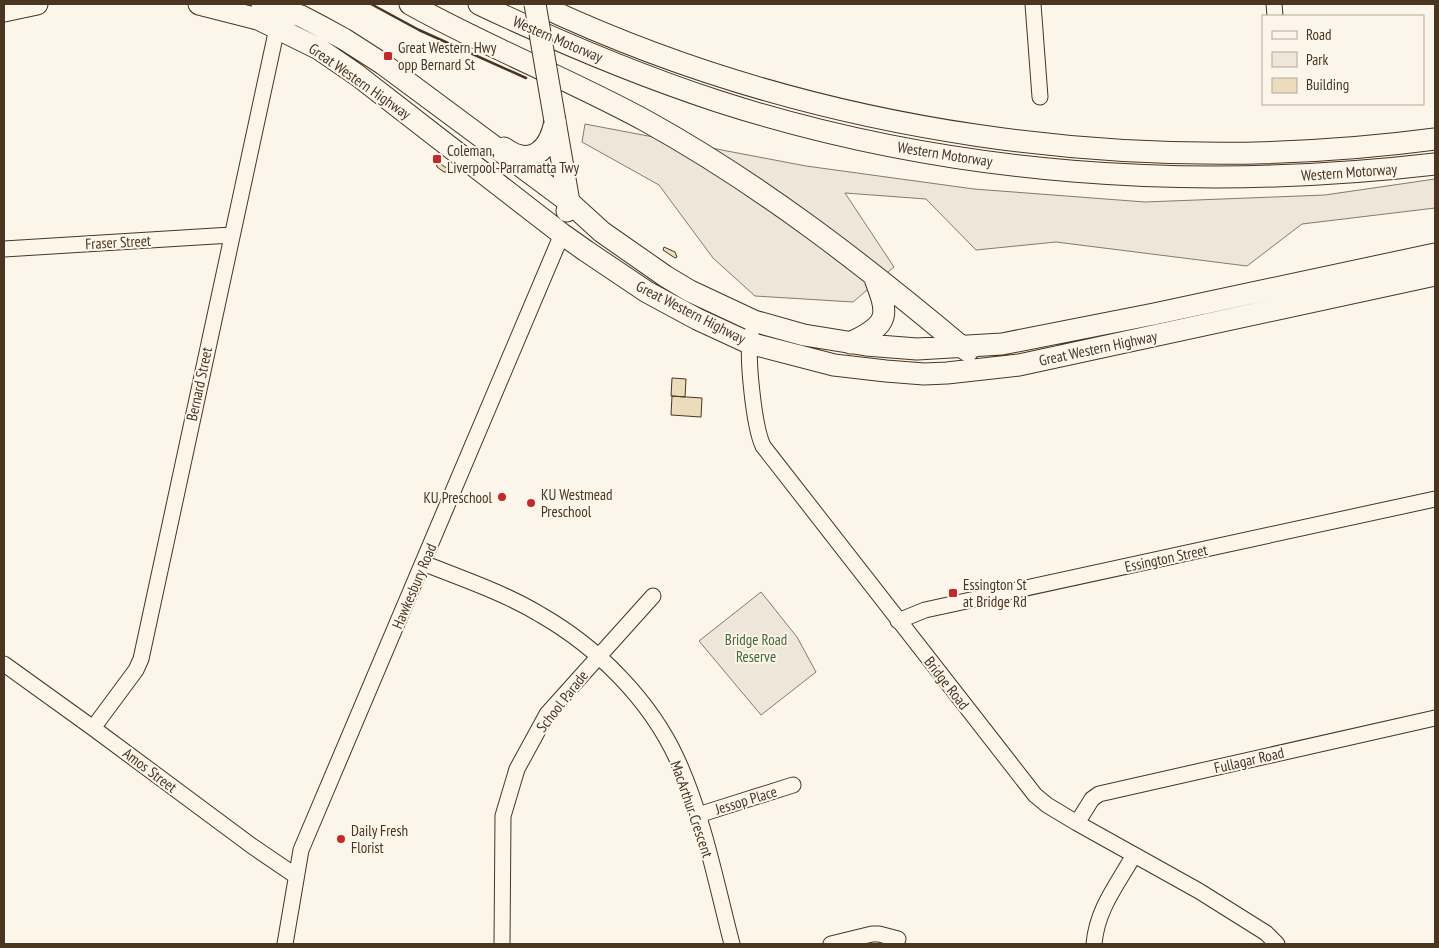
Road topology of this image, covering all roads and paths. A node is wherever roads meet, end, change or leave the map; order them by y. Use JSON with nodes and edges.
{"nodes":[{"id":1,"x":37,"y":4,"type":"edge"},
{"id":2,"x":200,"y":4,"type":"edge"},
{"id":3,"x":262,"y":4,"type":"edge"},
{"id":4,"x":410,"y":4,"type":"edge"},
{"id":5,"x":479,"y":4,"type":"edge"},
{"id":6,"x":536,"y":4,"type":"edge"},
{"id":7,"x":1033,"y":4,"type":"edge"},
{"id":8,"x":4,"y":11,"type":"edge"},
{"id":9,"x":277,"y":28,"type":"junction"},
{"id":10,"x":1040,"y":97,"type":"dead end"},
{"id":11,"x":555,"y":121,"type":"junction"},
{"id":12,"x":468,"y":128,"type":"junction"},
{"id":13,"x":1435,"y":139,"type":"edge"},
{"id":14,"x":1435,"y":164,"type":"edge"},
{"id":15,"x":569,"y":202,"type":"junction"},
{"id":16,"x":562,"y":234,"type":"junction"},
{"id":17,"x":231,"y":235,"type":"junction"},
{"id":18,"x":4,"y":249,"type":"edge"},
{"id":19,"x":1435,"y":254,"type":"edge"},
{"id":20,"x":1435,"y":275,"type":"edge"},
{"id":21,"x":874,"y":276,"type":"junction"},
{"id":22,"x":1299,"y":283,"type":"junction"},
{"id":23,"x":1304,"y":303,"type":"junction"},
{"id":24,"x":754,"y":321,"type":"junction"},
{"id":25,"x":749,"y":343,"type":"junction"},
{"id":26,"x":850,"y":343,"type":"junction"},
{"id":27,"x":962,"y":347,"type":"junction"},
{"id":28,"x":1069,"y":355,"type":"junction"},
{"id":29,"x":1435,"y":499,"type":"edge"},
{"id":30,"x":423,"y":563,"type":"junction"},
{"id":31,"x":653,"y":596,"type":"dead end"},
{"id":32,"x":898,"y":621,"type":"junction"},
{"id":33,"x":598,"y":656,"type":"junction"},
{"id":34,"x":4,"y":664,"type":"edge"},
{"id":35,"x":1435,"y":718,"type":"edge"},
{"id":36,"x":93,"y":728,"type":"junction"},
{"id":37,"x":793,"y":785,"type":"dead end"},
{"id":38,"x":698,"y":815,"type":"junction"},
{"id":39,"x":1076,"y":823,"type":"junction"},
{"id":40,"x":1134,"y":855,"type":"junction"},
{"id":41,"x":296,"y":876,"type":"junction"},
{"id":42,"x":898,"y":939,"type":"dead end"},
{"id":43,"x":285,"y":944,"type":"edge"},
{"id":44,"x":502,"y":944,"type":"edge"},
{"id":45,"x":732,"y":944,"type":"edge"},
{"id":46,"x":831,"y":944,"type":"edge"},
{"id":47,"x":1094,"y":944,"type":"edge"},
{"id":48,"x":1277,"y":944,"type":"edge"}],
"edges":[{"from":1,"to":8,"type":"highway"},
{"from":2,"to":9,"type":"highway","name":"Great Western Highway"},
{"from":3,"to":12,"type":"highway","name":"Great Western Highway"},
{"from":4,"to":21,"type":"highway"},
{"from":5,"to":14,"type":"highway","name":"Western Motorway"},
{"from":6,"to":11,"type":"highway","bridge":true},
{"from":6,"to":13,"type":"highway","name":"Western Motorway"},
{"from":7,"to":10,"type":"street"},
{"from":9,"to":16,"type":"highway","name":"Great Western Highway"},
{"from":9,"to":17,"type":"street","name":"Bernard Street"},
{"from":11,"to":12,"type":"highway"},
{"from":11,"to":15,"type":"highway"},
{"from":12,"to":15,"type":"highway","name":"Great Western Highway"},
{"from":15,"to":16,"type":"highway"},
{"from":15,"to":24,"type":"highway","name":"Great Western Highway"},
{"from":16,"to":25,"type":"highway","name":"Great Western Highway"},
{"from":16,"to":30,"type":"street","name":"Hawkesbury Road"},
{"from":17,"to":18,"type":"street","name":"Fraser Street"},
{"from":17,"to":36,"type":"street","name":"Bernard Street"},
{"from":19,"to":22,"type":"highway","name":"Great Western Highway"},
{"from":20,"to":23,"type":"highway","name":"Great Western Highway"},
{"from":21,"to":26,"type":"highway"},
{"from":21,"to":27,"type":"highway"},
{"from":22,"to":23,"type":"street"},
{"from":22,"to":27,"type":"highway","name":"Great Western Highway"},
{"from":23,"to":28,"type":"highway","name":"Great Western Highway"},
{"from":24,"to":25,"type":"street","name":"Bridge Road"},
{"from":24,"to":26,"type":"highway","name":"Great Western Highway"},
{"from":25,"to":28,"type":"highway","name":"Great Western Highway"},
{"from":25,"to":32,"type":"street","name":"Bridge Road"},
{"from":26,"to":27,"type":"highway","name":"Great Western Highway"},
{"from":27,"to":28,"type":"highway"},
{"from":29,"to":32,"type":"street","name":"Essington Street"},
{"from":30,"to":33,"type":"street","name":"MacArthur Crescent"},
{"from":30,"to":41,"type":"street","name":"Hawkesbury Road"},
{"from":31,"to":33,"type":"street","name":"School Parade"},
{"from":32,"to":39,"type":"street","name":"Bridge Road"},
{"from":33,"to":38,"type":"street","name":"MacArthur Crescent"},
{"from":33,"to":44,"type":"street","name":"School Parade"},
{"from":34,"to":36,"type":"street","name":"Amos Street"},
{"from":35,"to":39,"type":"street","name":"Fullagar Road"},
{"from":36,"to":41,"type":"street","name":"Amos Street"},
{"from":37,"to":38,"type":"street","name":"Jessop Place"},
{"from":38,"to":45,"type":"street","name":"MacArthur Crescent"},
{"from":39,"to":40,"type":"street","name":"Bridge Road"},
{"from":40,"to":47,"type":"street"},
{"from":40,"to":48,"type":"street","name":"Bridge Road"},
{"from":41,"to":43,"type":"street","name":"Hawkesbury Road"},
{"from":42,"to":46,"type":"street"}]}
